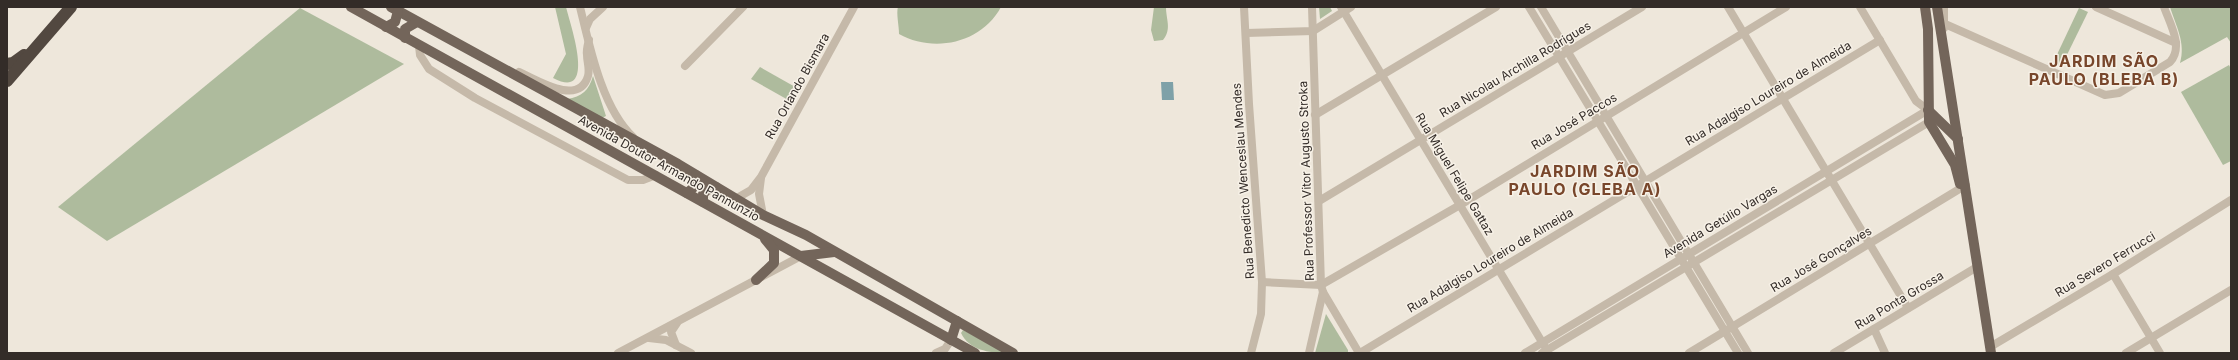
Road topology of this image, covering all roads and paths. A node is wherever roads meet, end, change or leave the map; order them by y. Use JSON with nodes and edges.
{"nodes":[{"id":1,"x":70,"y":7,"type":"edge"},
{"id":2,"x":351,"y":7,"type":"edge"},
{"id":3,"x":603,"y":7,"type":"edge"},
{"id":4,"x":743,"y":7,"type":"edge"},
{"id":5,"x":854,"y":7,"type":"edge"},
{"id":6,"x":1244,"y":7,"type":"edge"},
{"id":7,"x":1312,"y":7,"type":"edge"},
{"id":8,"x":1496,"y":7,"type":"edge"},
{"id":9,"x":1529,"y":7,"type":"edge"},
{"id":10,"x":1541,"y":7,"type":"edge"},
{"id":11,"x":1642,"y":7,"type":"edge"},
{"id":12,"x":1728,"y":7,"type":"edge"},
{"id":13,"x":1786,"y":7,"type":"edge"},
{"id":14,"x":1860,"y":7,"type":"edge"},
{"id":15,"x":1925,"y":7,"type":"edge"},
{"id":16,"x":1937,"y":7,"type":"edge"},
{"id":17,"x":1944,"y":7,"type":"edge"},
{"id":18,"x":2096,"y":7,"type":"edge"},
{"id":19,"x":2164,"y":7,"type":"edge"},
{"id":20,"x":1345,"y":8,"type":"edge"},
{"id":21,"x":394,"y":9,"type":"edge"},
{"id":22,"x":583,"y":9,"type":"edge"},
{"id":23,"x":417,"y":22,"type":"junction"},
{"id":24,"x":1945,"y":24,"type":"junction"},
{"id":25,"x":386,"y":27,"type":"junction"},
{"id":26,"x":586,"y":28,"type":"junction"},
{"id":27,"x":1314,"y":31,"type":"junction"},
{"id":28,"x":1246,"y":33,"type":"junction"},
{"id":29,"x":1744,"y":33,"type":"junction"},
{"id":30,"x":1942,"y":37,"type":"junction"},
{"id":31,"x":405,"y":38,"type":"junction"},
{"id":32,"x":589,"y":40,"type":"junction"},
{"id":33,"x":1880,"y":40,"type":"junction"},
{"id":34,"x":2176,"y":43,"type":"junction"},
{"id":35,"x":38,"y":45,"type":"junction"},
{"id":36,"x":419,"y":46,"type":"junction"},
{"id":37,"x":1568,"y":51,"type":"junction"},
{"id":38,"x":477,"y":54,"type":"junction"},
{"id":39,"x":1559,"y":57,"type":"junction"},
{"id":40,"x":7,"y":64,"type":"edge"},
{"id":41,"x":686,"y":66,"type":"dead end"},
{"id":42,"x":1382,"y":75,"type":"junction"},
{"id":43,"x":7,"y":81,"type":"edge"},
{"id":44,"x":1784,"y":98,"type":"junction"},
{"id":45,"x":1928,"y":98,"type":"junction"},
{"id":46,"x":1916,"y":101,"type":"junction"},
{"id":47,"x":1950,"y":102,"type":"junction"},
{"id":48,"x":1928,"y":110,"type":"junction"},
{"id":49,"x":1315,"y":115,"type":"junction"},
{"id":50,"x":1606,"y":115,"type":"junction"},
{"id":51,"x":1598,"y":120,"type":"junction"},
{"id":52,"x":1932,"y":120,"type":"junction"},
{"id":53,"x":1421,"y":140,"type":"junction"},
{"id":54,"x":1958,"y":140,"type":"junction"},
{"id":55,"x":642,"y":146,"type":"junction"},
{"id":56,"x":1827,"y":170,"type":"junction"},
{"id":57,"x":656,"y":175,"type":"junction"},
{"id":58,"x":696,"y":175,"type":"junction"},
{"id":59,"x":761,"y":177,"type":"junction"},
{"id":60,"x":1832,"y":179,"type":"junction"},
{"id":61,"x":1645,"y":180,"type":"junction"},
{"id":62,"x":1637,"y":185,"type":"junction"},
{"id":63,"x":716,"y":187,"type":"junction"},
{"id":64,"x":1964,"y":187,"type":"junction"},
{"id":65,"x":687,"y":193,"type":"junction"},
{"id":66,"x":737,"y":198,"type":"junction"},
{"id":67,"x":2231,"y":200,"type":"edge"},
{"id":68,"x":1319,"y":201,"type":"junction"},
{"id":69,"x":703,"y":202,"type":"junction"},
{"id":70,"x":1460,"y":205,"type":"junction"},
{"id":71,"x":763,"y":214,"type":"junction"},
{"id":72,"x":763,"y":236,"type":"junction"},
{"id":73,"x":1870,"y":243,"type":"junction"},
{"id":74,"x":834,"y":252,"type":"junction"},
{"id":75,"x":1690,"y":254,"type":"junction"},
{"id":76,"x":801,"y":256,"type":"junction"},
{"id":77,"x":1682,"y":258,"type":"junction"},
{"id":78,"x":1695,"y":262,"type":"junction"},
{"id":79,"x":1686,"y":267,"type":"junction"},
{"id":80,"x":1977,"y":267,"type":"junction"},
{"id":81,"x":1498,"y":270,"type":"junction"},
{"id":82,"x":2113,"y":274,"type":"junction"},
{"id":83,"x":756,"y":280,"type":"junction"},
{"id":84,"x":1262,"y":282,"type":"junction"},
{"id":85,"x":1322,"y":288,"type":"junction"},
{"id":86,"x":2231,"y":290,"type":"edge"},
{"id":87,"x":1908,"y":308,"type":"junction"},
{"id":88,"x":680,"y":321,"type":"junction"},
{"id":89,"x":957,"y":321,"type":"junction"},
{"id":90,"x":1729,"y":329,"type":"junction"},
{"id":91,"x":1874,"y":329,"type":"junction"},
{"id":92,"x":646,"y":338,"type":"junction"},
{"id":93,"x":2151,"y":338,"type":"junction"},
{"id":94,"x":951,"y":340,"type":"junction"},
{"id":95,"x":1542,"y":343,"type":"junction"},
{"id":96,"x":676,"y":345,"type":"junction"},
{"id":97,"x":1990,"y":350,"type":"edge"},
{"id":98,"x":1546,"y":352,"type":"edge"},
{"id":99,"x":618,"y":353,"type":"edge"},
{"id":100,"x":691,"y":353,"type":"edge"},
{"id":101,"x":936,"y":353,"type":"edge"},
{"id":102,"x":974,"y":353,"type":"edge"},
{"id":103,"x":1013,"y":353,"type":"edge"},
{"id":104,"x":1251,"y":353,"type":"edge"},
{"id":105,"x":1309,"y":353,"type":"edge"},
{"id":106,"x":1359,"y":353,"type":"edge"},
{"id":107,"x":1525,"y":353,"type":"edge"},
{"id":108,"x":1689,"y":353,"type":"edge"},
{"id":109,"x":1738,"y":353,"type":"edge"},
{"id":110,"x":1748,"y":353,"type":"edge"},
{"id":111,"x":1834,"y":353,"type":"edge"},
{"id":112,"x":1885,"y":353,"type":"edge"},
{"id":113,"x":2126,"y":353,"type":"edge"},
{"id":114,"x":2160,"y":353,"type":"edge"}],
"edges":[{"from":1,"to":35,"type":"highway"},
{"from":2,"to":25,"type":"main road","name":"Avenida Doutor Armando Pannunzio"},
{"from":3,"to":26,"type":"street"},
{"from":4,"to":41,"type":"street"},
{"from":5,"to":59,"type":"street","name":"Rua Orlando Bismara"},
{"from":6,"to":28,"type":"street","name":"Rua Benedicto Wenceslau Mendes"},
{"from":7,"to":27,"type":"street","name":"Rua Professor Vitor Augusto Stroka"},
{"from":8,"to":42,"type":"street"},
{"from":9,"to":39,"type":"street"},
{"from":10,"to":37,"type":"street"},
{"from":11,"to":37,"type":"street","name":"Rua Nicolau Archilla Rodrigues"},
{"from":12,"to":29,"type":"street"},
{"from":13,"to":29,"type":"street","name":"Rua José Paccos"},
{"from":14,"to":33,"type":"street"},
{"from":15,"to":45,"type":"main road"},
{"from":16,"to":30,"type":"main road"},
{"from":17,"to":24,"type":"street"},
{"from":18,"to":34,"type":"street"},
{"from":19,"to":34,"type":"street"},
{"from":20,"to":27,"type":"street"},
{"from":20,"to":42,"type":"street","name":"Rua Miguel Felipe Gattaz"},
{"from":21,"to":23,"type":"main road","name":"Avenida Doutor Armando Pannunzio"},
{"from":21,"to":25,"type":"main road"},
{"from":22,"to":26,"type":"street"},
{"from":23,"to":31,"type":"main road"},
{"from":23,"to":38,"type":"main road","name":"Avenida Doutor Armando Pannunzio"},
{"from":24,"to":30,"type":"street"},
{"from":24,"to":34,"type":"street"},
{"from":25,"to":31,"type":"main road","name":"Avenida Doutor Armando Pannunzio"},
{"from":26,"to":32,"type":"street"},
{"from":27,"to":28,"type":"street"},
{"from":27,"to":49,"type":"street","name":"Rua Professor Vitor Augusto Stroka"},
{"from":28,"to":84,"type":"street","name":"Rua Benedicto Wenceslau Mendes"},
{"from":29,"to":44,"type":"street"},
{"from":29,"to":50,"type":"street","name":"Rua José Paccos"},
{"from":30,"to":47,"type":"main road"},
{"from":31,"to":36,"type":"main road","name":"Avenida Doutor Armando Pannunzio"},
{"from":32,"to":38,"type":"street"},
{"from":32,"to":55,"type":"street"},
{"from":33,"to":44,"type":"street","name":"Rua Adalgiso Loureiro de Almeida"},
{"from":33,"to":46,"type":"street"},
{"from":35,"to":40,"type":"highway"},
{"from":35,"to":43,"type":"highway"},
{"from":36,"to":57,"type":"main road","name":"Avenida Doutor Armando Pannunzio"},
{"from":36,"to":57,"type":"street"},
{"from":37,"to":39,"type":"street","name":"Rua Nicolau Archilla Rodrigues"},
{"from":37,"to":50,"type":"street"},
{"from":38,"to":55,"type":"main road","name":"Avenida Doutor Armando Pannunzio"},
{"from":39,"to":51,"type":"street"},
{"from":39,"to":53,"type":"street","name":"Rua Nicolau Archilla Rodrigues"},
{"from":42,"to":49,"type":"street"},
{"from":42,"to":53,"type":"street","name":"Rua Miguel Felipe Gattaz"},
{"from":44,"to":56,"type":"street"},
{"from":44,"to":61,"type":"street","name":"Rua Adalgiso Loureiro de Almeida"},
{"from":45,"to":46,"type":"street"},
{"from":45,"to":48,"type":"main road"},
{"from":46,"to":48,"type":"street"},
{"from":47,"to":52,"type":"main road"},
{"from":47,"to":54,"type":"main road"},
{"from":48,"to":52,"type":"main road"},
{"from":48,"to":56,"type":"street","name":"Avenida Getúlio Vargas"},
{"from":49,"to":68,"type":"street","name":"Rua Professor Vitor Augusto Stroka"},
{"from":50,"to":51,"type":"street","name":"Rua José Paccos"},
{"from":50,"to":61,"type":"street"},
{"from":51,"to":62,"type":"street"},
{"from":51,"to":70,"type":"street","name":"Rua José Paccos"},
{"from":52,"to":54,"type":"main road"},
{"from":52,"to":60,"type":"street","name":"Avenida Getúlio Vargas"},
{"from":52,"to":64,"type":"main road"},
{"from":53,"to":68,"type":"street","name":"Rua Nicolau Archilla Rodrigues"},
{"from":53,"to":70,"type":"street","name":"Rua Miguel Felipe Gattaz"},
{"from":54,"to":64,"type":"main road"},
{"from":55,"to":58,"type":"main road","name":"Avenida Doutor Armando Pannunzio"},
{"from":56,"to":60,"type":"street"},
{"from":56,"to":75,"type":"street","name":"Avenida Getúlio Vargas"},
{"from":57,"to":65,"type":"main road","name":"Avenida Doutor Armando Pannunzio"},
{"from":58,"to":63,"type":"main road","name":"Avenida Doutor Armando Pannunzio"},
{"from":58,"to":65,"type":"main road"},
{"from":59,"to":66,"type":"street","name":"Rua Orlando Bismara"},
{"from":59,"to":71,"type":"street","name":"Rua Orlando Bismara"},
{"from":60,"to":73,"type":"street"},
{"from":60,"to":78,"type":"street","name":"Avenida Getúlio Vargas"},
{"from":61,"to":62,"type":"street","name":"Rua Adalgiso Loureiro de Almeida"},
{"from":61,"to":75,"type":"street"},
{"from":62,"to":77,"type":"street"},
{"from":62,"to":81,"type":"street","name":"Rua Adalgiso Loureiro de Almeida"},
{"from":63,"to":66,"type":"main road","name":"Avenida Doutor Armando Pannunzio"},
{"from":63,"to":69,"type":"main road"},
{"from":64,"to":73,"type":"street","name":"Rua José Gonçalves"},
{"from":64,"to":80,"type":"main road"},
{"from":65,"to":69,"type":"main road","name":"Avenida Doutor Armando Pannunzio"},
{"from":66,"to":71,"type":"main road","name":"Avenida Doutor Armando Pannunzio"},
{"from":67,"to":82,"type":"street","name":"Rua Severo Ferrucci"},
{"from":68,"to":85,"type":"street","name":"Rua Professor Vitor Augusto Stroka"},
{"from":69,"to":72,"type":"main road","name":"Avenida Doutor Armando Pannunzio"},
{"from":70,"to":81,"type":"street","name":"Rua Miguel Felipe Gattaz"},
{"from":70,"to":85,"type":"street","name":"Rua José Paccos"},
{"from":71,"to":74,"type":"main road","name":"Avenida Doutor Armando Pannunzio"},
{"from":72,"to":76,"type":"main road","name":"Avenida Doutor Armando Pannunzio"},
{"from":72,"to":83,"type":"main road"},
{"from":73,"to":87,"type":"street"},
{"from":73,"to":90,"type":"street","name":"Rua José Gonçalves"},
{"from":74,"to":76,"type":"main road"},
{"from":74,"to":89,"type":"main road","name":"Avenida Doutor Armando Pannunzio"},
{"from":75,"to":77,"type":"street","name":"Avenida Getúlio Vargas"},
{"from":75,"to":78,"type":"street"},
{"from":76,"to":83,"type":"street"},
{"from":76,"to":94,"type":"main road","name":"Avenida Doutor Armando Pannunzio"},
{"from":77,"to":79,"type":"street"},
{"from":77,"to":95,"type":"street","name":"Avenida Getúlio Vargas"},
{"from":78,"to":79,"type":"street","name":"Avenida Getúlio Vargas"},
{"from":78,"to":90,"type":"street"},
{"from":79,"to":90,"type":"street"},
{"from":79,"to":98,"type":"street","name":"Avenida Getúlio Vargas"},
{"from":80,"to":87,"type":"street","name":"Rua Ponta Grossa"},
{"from":80,"to":97,"type":"main road"},
{"from":81,"to":95,"type":"street","name":"Rua Miguel Felipe Gattaz"},
{"from":81,"to":106,"type":"street","name":"Rua Adalgiso Loureiro de Almeida"},
{"from":82,"to":93,"type":"street"},
{"from":82,"to":97,"type":"street","name":"Rua Severo Ferrucci"},
{"from":83,"to":88,"type":"street"},
{"from":84,"to":85,"type":"street"},
{"from":84,"to":104,"type":"street","name":"Rua Benedicto Wenceslau Mendes"},
{"from":85,"to":105,"type":"street","name":"Rua Professor Vitor Augusto Stroka"},
{"from":85,"to":106,"type":"street"},
{"from":86,"to":93,"type":"street"},
{"from":87,"to":91,"type":"street","name":"Rua Ponta Grossa"},
{"from":88,"to":92,"type":"street"},
{"from":88,"to":96,"type":"street"},
{"from":89,"to":94,"type":"main road"},
{"from":89,"to":103,"type":"main road","name":"Avenida Doutor Armando Pannunzio"},
{"from":90,"to":108,"type":"street","name":"Rua José Gonçalves"},
{"from":90,"to":109,"type":"street"},
{"from":90,"to":110,"type":"street"},
{"from":91,"to":111,"type":"street","name":"Rua Ponta Grossa"},
{"from":91,"to":112,"type":"street"},
{"from":92,"to":96,"type":"street"},
{"from":92,"to":99,"type":"street"},
{"from":93,"to":113,"type":"street"},
{"from":93,"to":114,"type":"street"},
{"from":94,"to":101,"type":"street"},
{"from":94,"to":102,"type":"main road","name":"Avenida Doutor Armando Pannunzio"},
{"from":95,"to":98,"type":"street","name":"Rua Miguel Felipe Gattaz"},
{"from":95,"to":107,"type":"street","name":"Avenida Getúlio Vargas"},
{"from":96,"to":100,"type":"street"}]}
